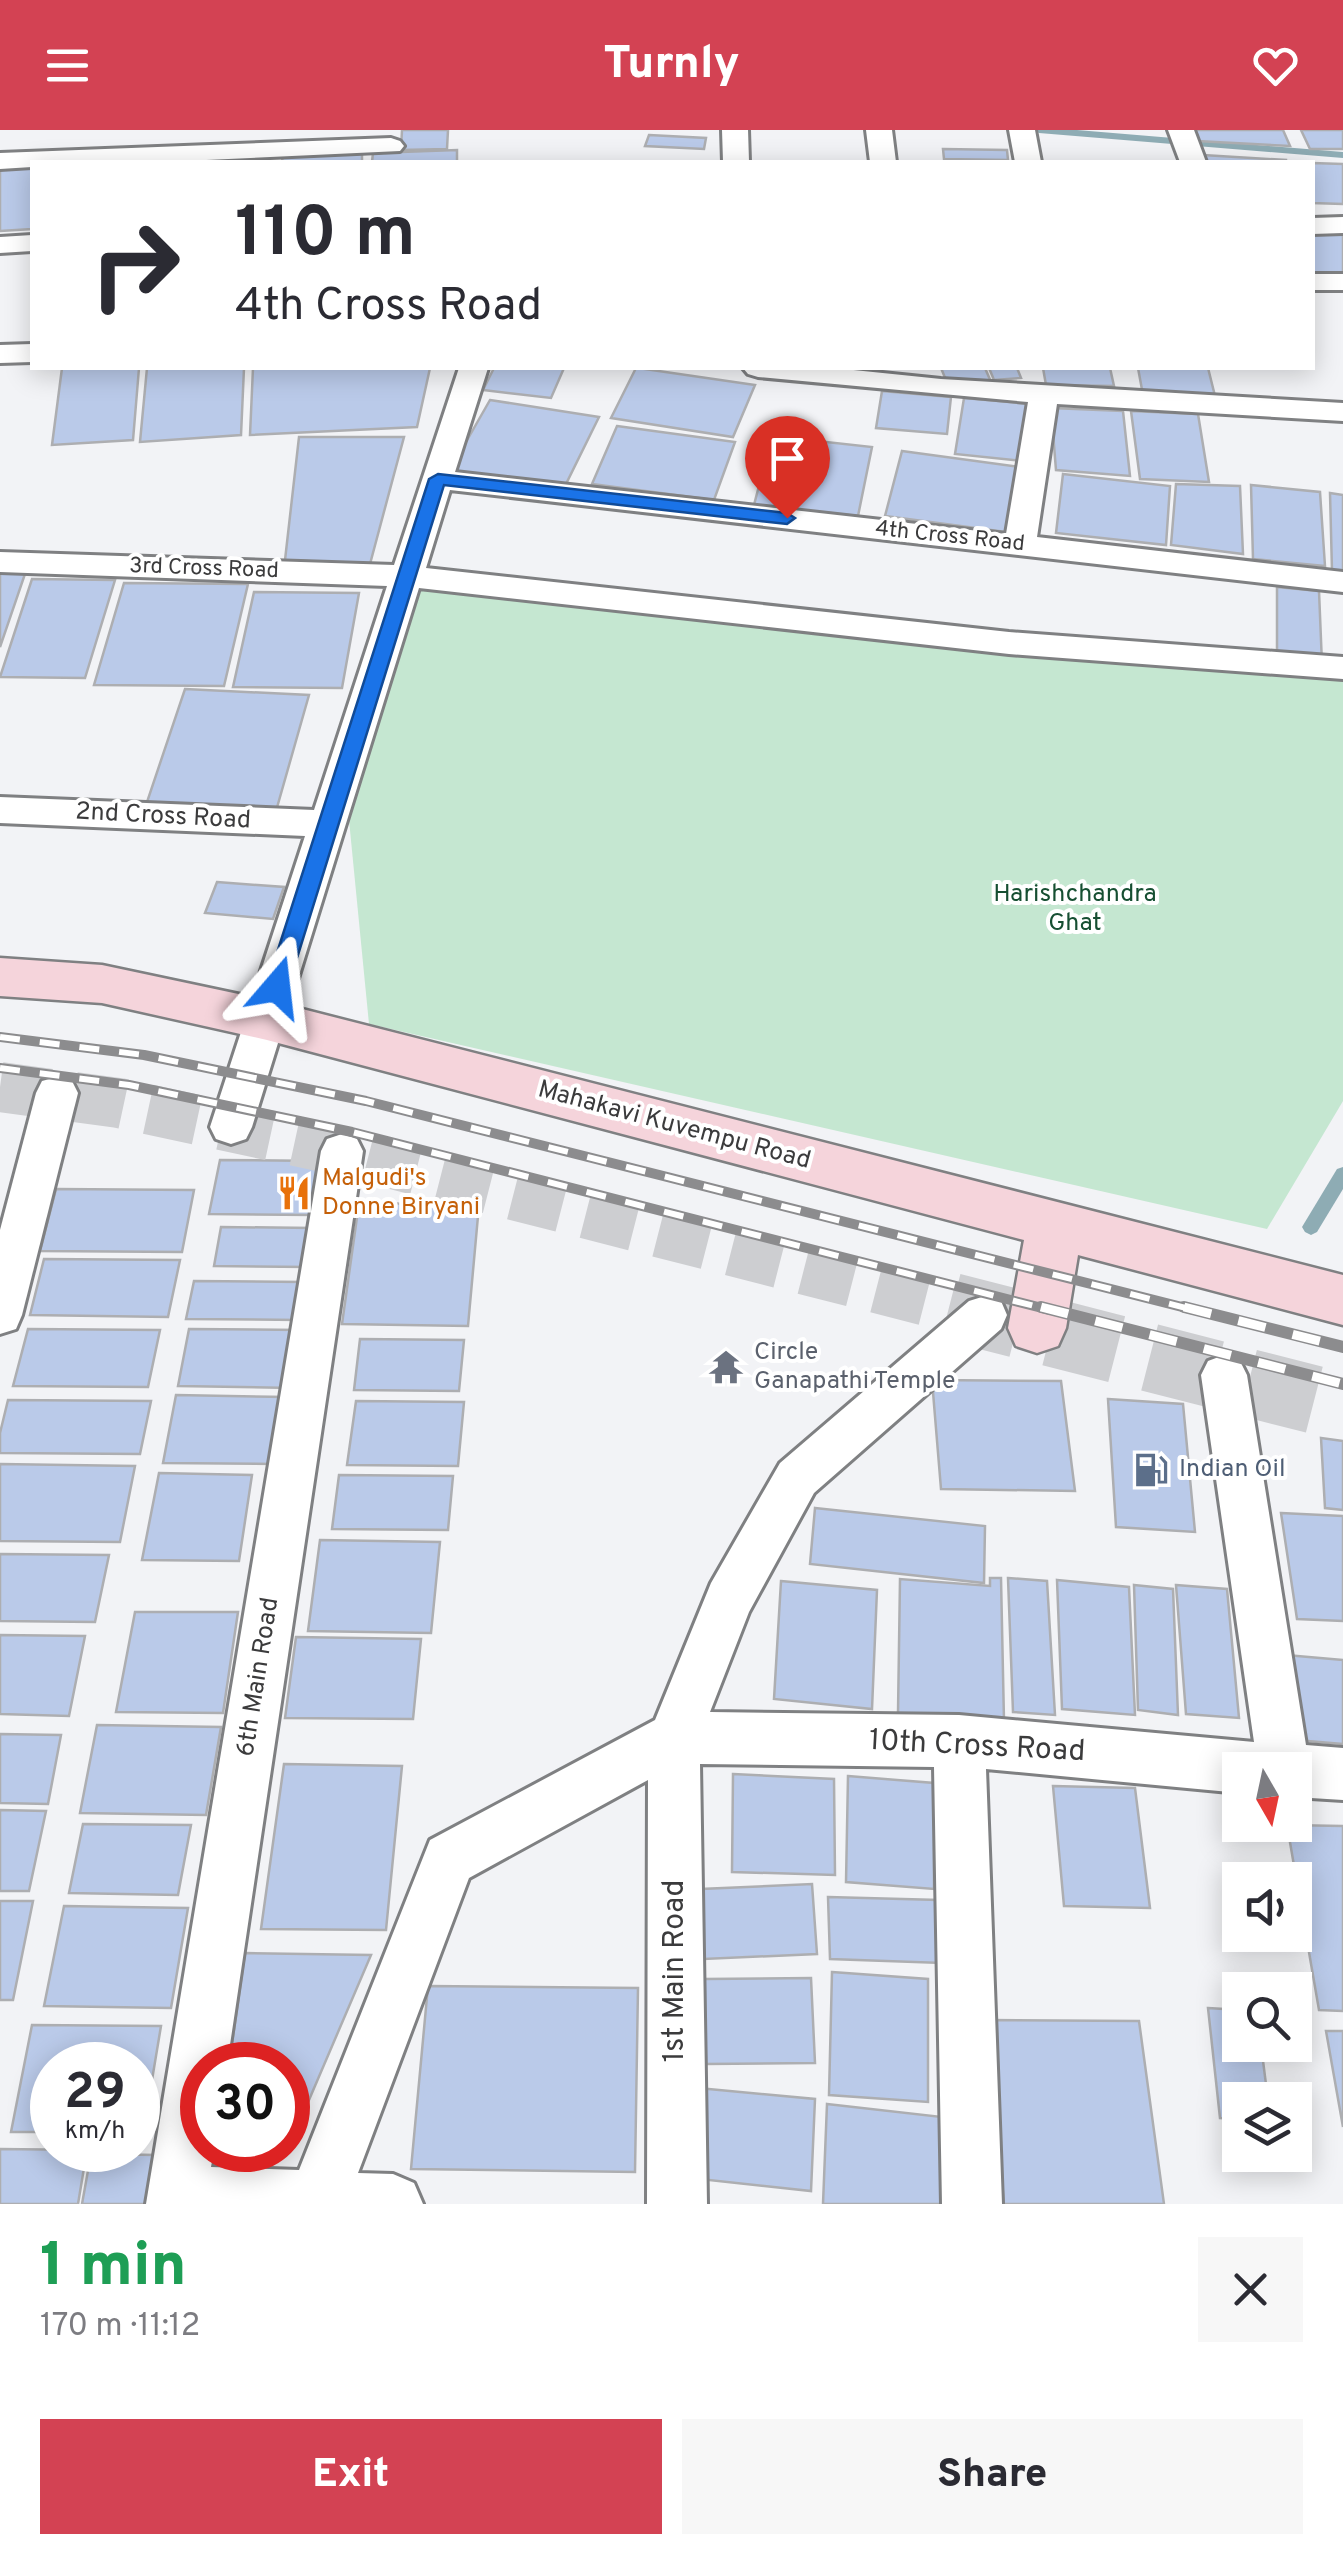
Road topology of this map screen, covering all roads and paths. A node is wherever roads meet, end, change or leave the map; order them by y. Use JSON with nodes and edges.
{"nodes":[{"id":1,"x":735,"y":130,"type":"edge"},
{"id":2,"x":879,"y":130,"type":"edge"},
{"id":3,"x":1022,"y":130,"type":"edge"},
{"id":4,"x":391,"y":146,"type":"dead end"},
{"id":5,"x":0,"y":160,"type":"edge"},
{"id":6,"x":736,"y":160,"type":"edge"},
{"id":7,"x":883,"y":160,"type":"edge"},
{"id":8,"x":1028,"y":160,"type":"edge"},
{"id":9,"x":1315,"y":226,"type":"edge"},
{"id":10,"x":1343,"y":226,"type":"edge"},
{"id":11,"x":30,"y":243,"type":"edge"},
{"id":12,"x":0,"y":244,"type":"edge"},
{"id":13,"x":1315,"y":282,"type":"edge"},
{"id":14,"x":1343,"y":282,"type":"edge"},
{"id":15,"x":30,"y":353,"type":"edge"},
{"id":16,"x":0,"y":354,"type":"edge"},
{"id":17,"x":472,"y":370,"type":"edge"},
{"id":18,"x":776,"y":370,"type":"edge"},
{"id":19,"x":1128,"y":370,"type":"edge"},
{"id":20,"x":1044,"y":394,"type":"junction"},
{"id":21,"x":1134,"y":400,"type":"junction"},
{"id":22,"x":1343,"y":412,"type":"edge"},
{"id":23,"x":438,"y":479,"type":"junction"},
{"id":24,"x":1020,"y":545,"type":"junction"},
{"id":25,"x":0,"y":562,"type":"edge"},
{"id":26,"x":408,"y":576,"type":"junction"},
{"id":27,"x":1343,"y":582,"type":"edge"},
{"id":28,"x":1343,"y":668,"type":"edge"},
{"id":29,"x":0,"y":810,"type":"edge"},
{"id":30,"x":326,"y":824,"type":"junction"},
{"id":31,"x":0,"y":977,"type":"edge"},
{"id":32,"x":267,"y":1020,"type":"junction"},
{"id":33,"x":57,"y":1092,"type":"dead end"},
{"id":34,"x":231,"y":1128,"type":"dead end"},
{"id":35,"x":342,"y":1151,"type":"dead end"},
{"id":36,"x":1055,"y":1225,"type":"junction"},
{"id":37,"x":1343,"y":1300,"type":"edge"},
{"id":38,"x":0,"y":1315,"type":"edge"},
{"id":39,"x":1011,"y":1322,"type":"joint"},
{"id":40,"x":1224,"y":1376,"type":"dead end"},
{"id":41,"x":674,"y":1738,"type":"junction"},
{"id":42,"x":959,"y":1741,"type":"junction"},
{"id":43,"x":1278,"y":1752,"type":"edge"},
{"id":44,"x":1222,"y":1765,"type":"edge"},
{"id":45,"x":1312,"y":1772,"type":"edge"},
{"id":46,"x":1343,"y":1774,"type":"edge"},
{"id":47,"x":176,"y":2200,"type":"edge"},
{"id":48,"x":316,"y":2202,"type":"edge"},
{"id":49,"x":394,"y":2204,"type":"edge"},
{"id":50,"x":677,"y":2204,"type":"edge"},
{"id":51,"x":972,"y":2204,"type":"edge"}],
"edges":[{"from":1,"to":6,"type":"street"},
{"from":2,"to":7,"type":"street"},
{"from":3,"to":8,"type":"street"},
{"from":4,"to":5,"type":"street"},
{"from":9,"to":10,"type":"street"},
{"from":11,"to":12,"type":"street"},
{"from":13,"to":14,"type":"street"},
{"from":15,"to":16,"type":"street"},
{"from":17,"to":23,"type":"street"},
{"from":18,"to":20,"type":"street"},
{"from":19,"to":21,"type":"street"},
{"from":20,"to":21,"type":"street"},
{"from":20,"to":24,"type":"street"},
{"from":21,"to":22,"type":"street"},
{"from":23,"to":24,"type":"street","name":"4th Cross Road"},
{"from":23,"to":26,"type":"street"},
{"from":24,"to":27,"type":"street","name":"4th Cross Road"},
{"from":25,"to":26,"type":"street","name":"3rd Cross Road"},
{"from":26,"to":28,"type":"street","name":"3rd Cross Road"},
{"from":26,"to":30,"type":"street"},
{"from":29,"to":30,"type":"street","name":"2nd Cross Road"},
{"from":30,"to":32,"type":"street"},
{"from":31,"to":32,"type":"main road","name":"Mahakavi Kuvempu Road"},
{"from":32,"to":34,"type":"street"},
{"from":32,"to":36,"type":"main road","name":"Mahakavi Kuvempu Road"},
{"from":33,"to":38,"type":"street"},
{"from":35,"to":47,"type":"street","name":"6th Main Road"},
{"from":36,"to":37,"type":"main road","name":"Mahakavi Kuvempu Road"},
{"from":36,"to":39,"type":"main road"},
{"from":39,"to":41,"type":"street"},
{"from":40,"to":43,"type":"street"},
{"from":41,"to":42,"type":"street","name":"10th Cross Road"},
{"from":41,"to":48,"type":"street"},
{"from":41,"to":50,"type":"street","name":"1st Main Road"},
{"from":42,"to":44,"type":"street","name":"10th Cross Road"},
{"from":42,"to":51,"type":"street"},
{"from":45,"to":46,"type":"street"},
{"from":47,"to":48,"type":"street"},
{"from":48,"to":49,"type":"street"}]}
